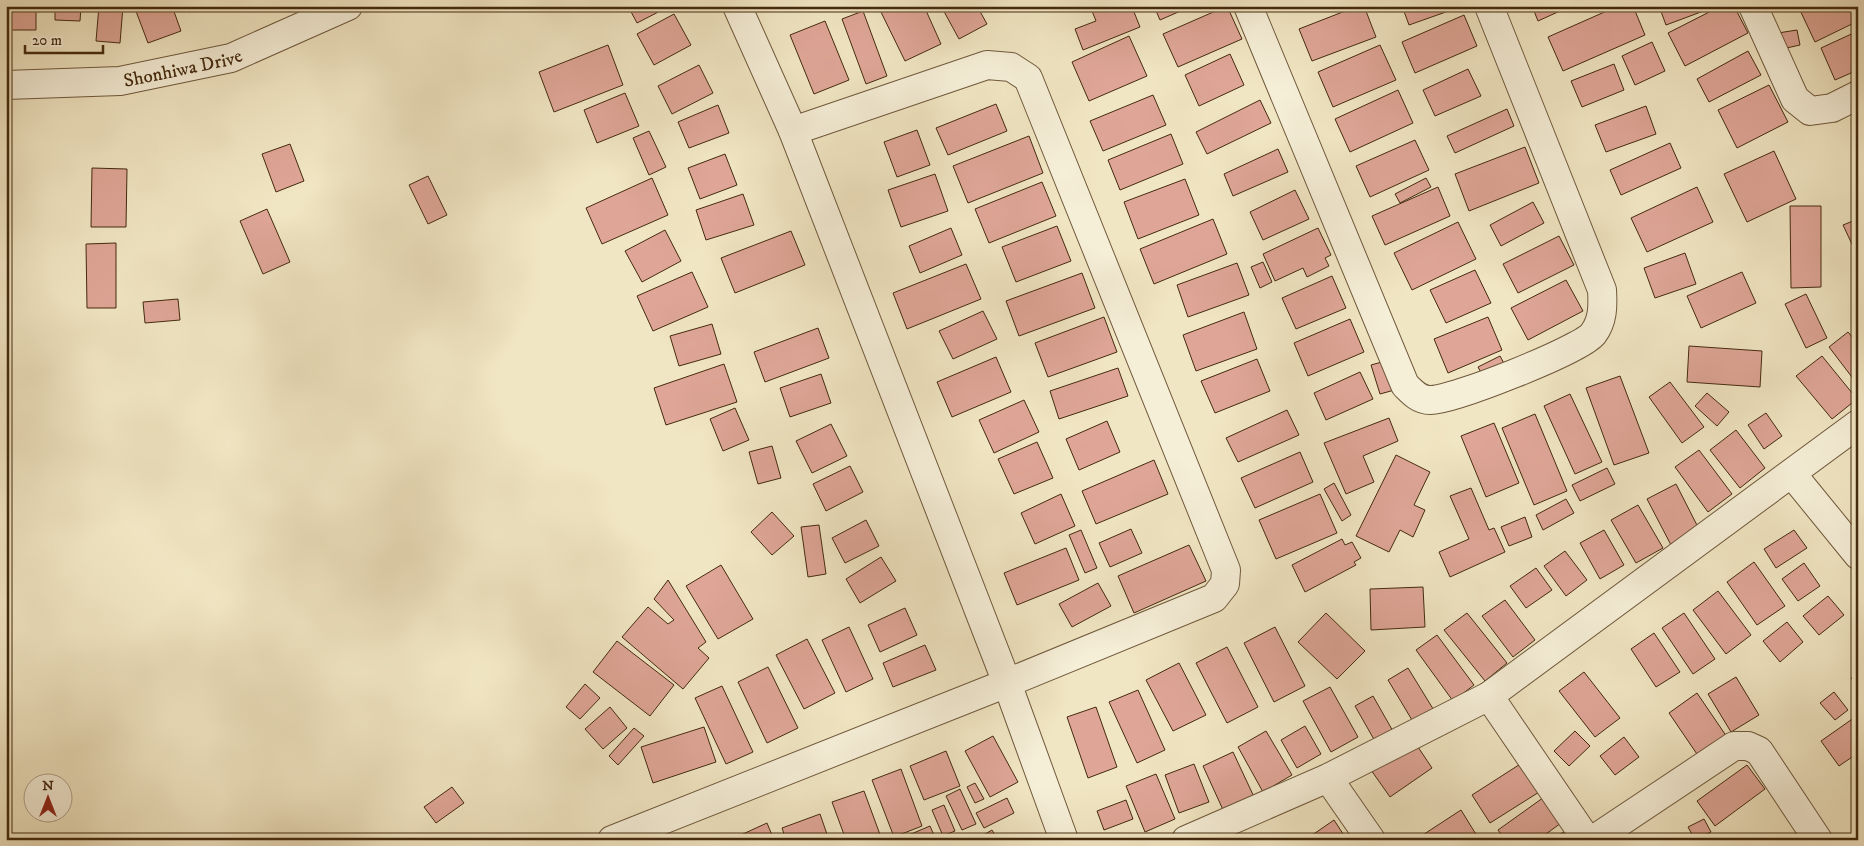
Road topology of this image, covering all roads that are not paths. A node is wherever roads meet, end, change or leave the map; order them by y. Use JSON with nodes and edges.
{"nodes":[{"id":1,"x":737,"y":6,"type":"edge"},
{"id":2,"x":1248,"y":6,"type":"edge"},
{"id":3,"x":1489,"y":6,"type":"edge"},
{"id":4,"x":1753,"y":6,"type":"edge"},
{"id":5,"x":342,"y":7,"type":"edge"},
{"id":6,"x":6,"y":85,"type":"edge"},
{"id":7,"x":1858,"y":96,"type":"edge"},
{"id":8,"x":793,"y":130,"type":"junction"},
{"id":9,"x":1858,"y":424,"type":"edge"},
{"id":10,"x":1792,"y":474,"type":"junction"},
{"id":11,"x":1858,"y":555,"type":"edge"},
{"id":12,"x":1007,"y":683,"type":"junction"},
{"id":13,"x":1488,"y":696,"type":"junction"},
{"id":14,"x":1328,"y":778,"type":"junction"},
{"id":15,"x":612,"y":840,"type":"edge"},
{"id":16,"x":1064,"y":840,"type":"edge"},
{"id":17,"x":1186,"y":840,"type":"edge"},
{"id":18,"x":1371,"y":840,"type":"edge"},
{"id":19,"x":1587,"y":840,"type":"edge"},
{"id":20,"x":1593,"y":840,"type":"edge"},
{"id":21,"x":1818,"y":840,"type":"edge"}],
"edges":[{"from":1,"to":8,"type":"street"},
{"from":2,"to":3,"type":"street"},
{"from":4,"to":7,"type":"street"},
{"from":5,"to":6,"type":"street","name":"Shonhiwa Drive"},
{"from":8,"to":12,"type":"street"},
{"from":8,"to":12,"type":"street"},
{"from":9,"to":10,"type":"street"},
{"from":10,"to":11,"type":"street"},
{"from":10,"to":13,"type":"street"},
{"from":12,"to":15,"type":"street"},
{"from":12,"to":16,"type":"street"},
{"from":13,"to":14,"type":"street"},
{"from":13,"to":19,"type":"street"},
{"from":14,"to":17,"type":"street"},
{"from":14,"to":18,"type":"street"},
{"from":20,"to":21,"type":"street"}]}
